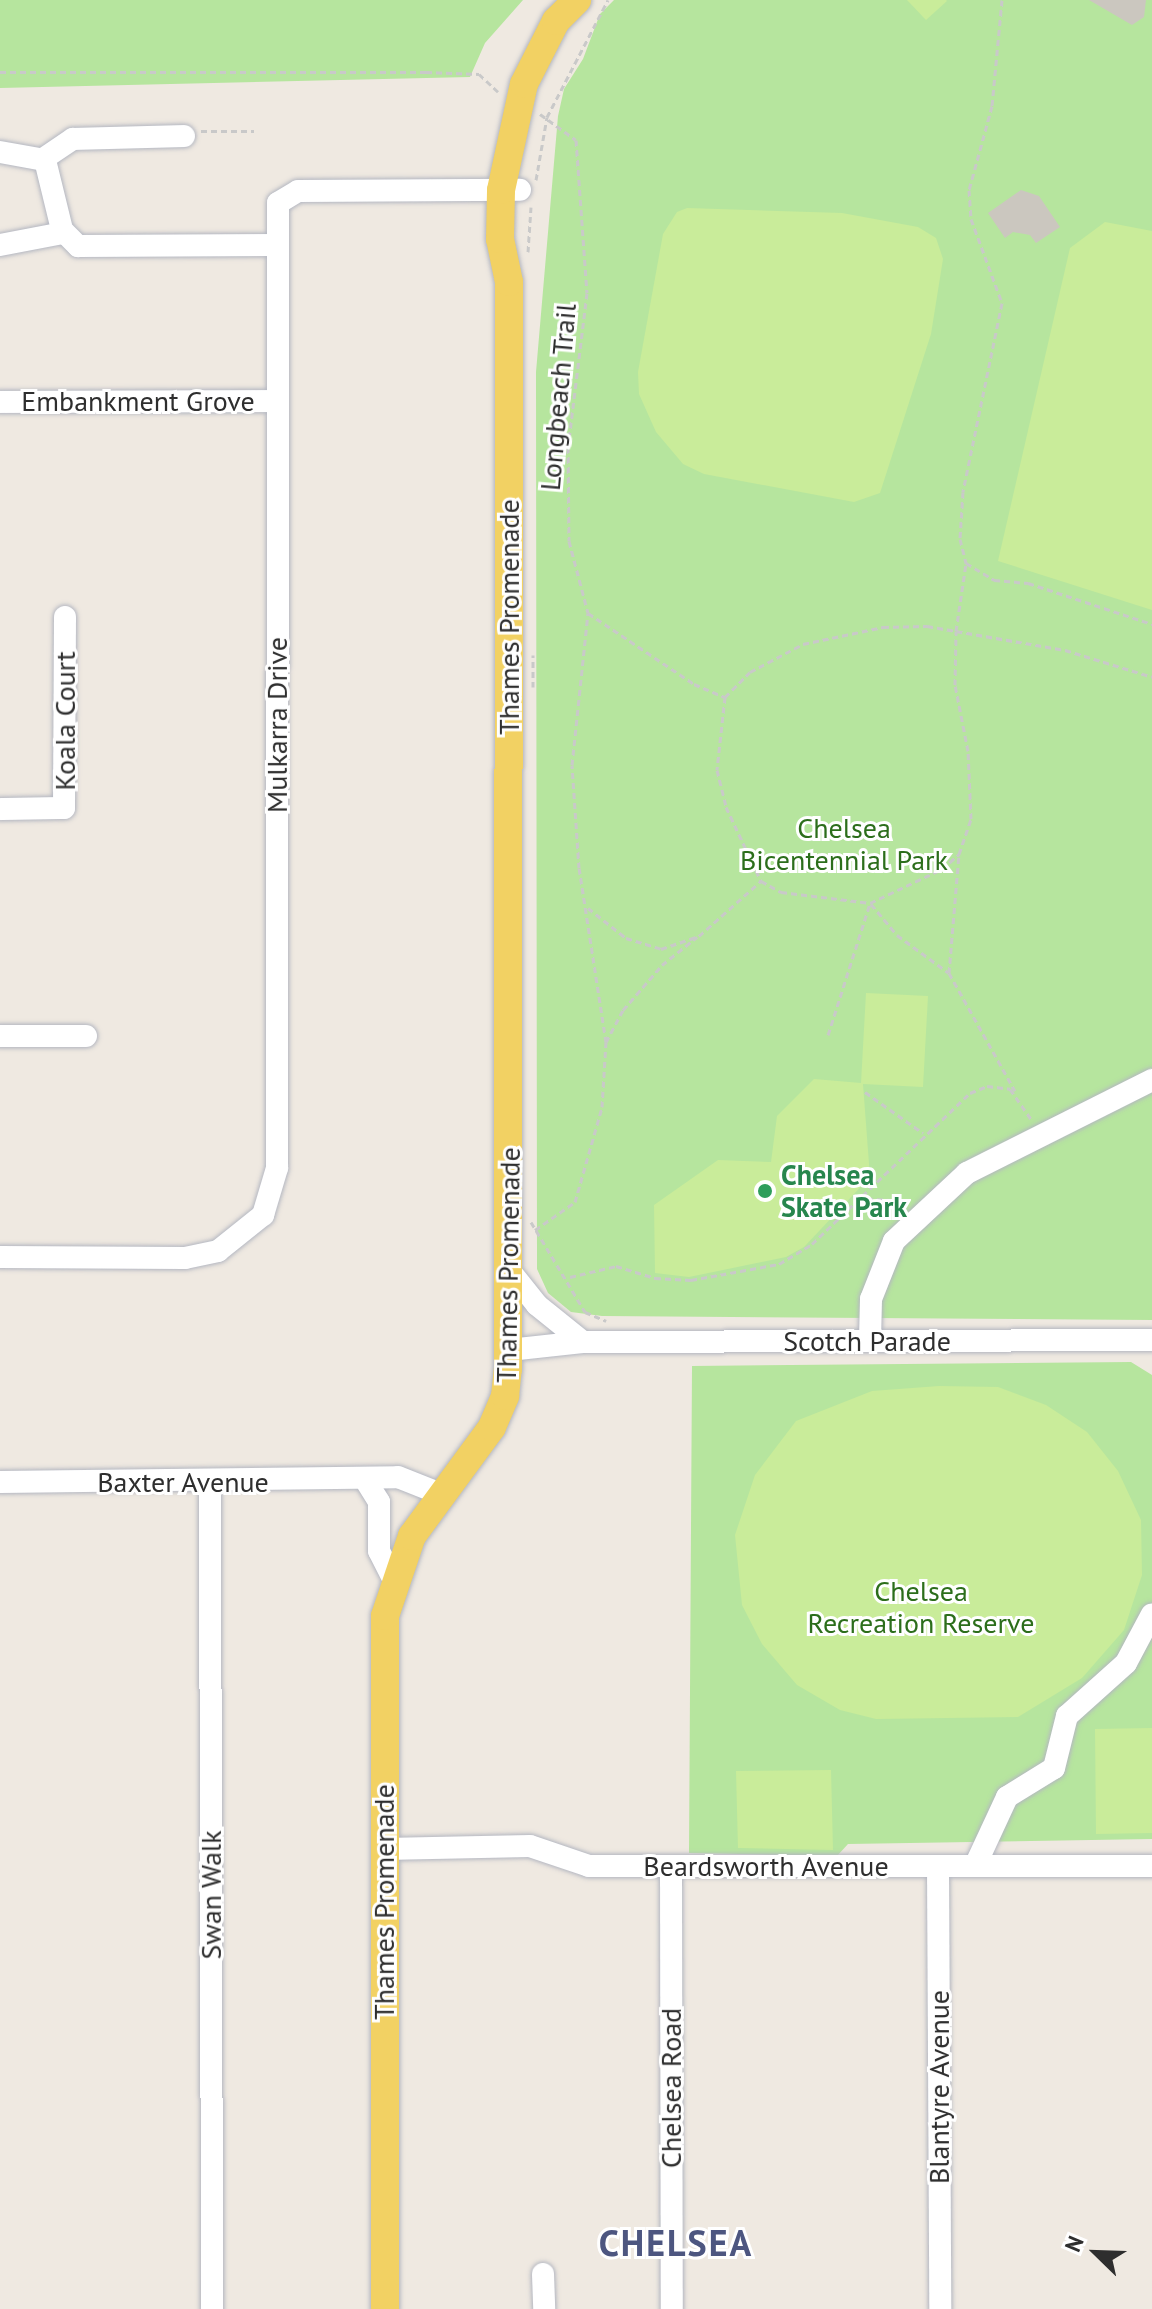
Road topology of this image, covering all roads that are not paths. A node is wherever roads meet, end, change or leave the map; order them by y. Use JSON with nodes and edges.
{"nodes":[{"id":1,"x":579,"y":0,"type":"edge"},
{"id":2,"x":184,"y":136,"type":"road end"},
{"id":3,"x":0,"y":152,"type":"edge"},
{"id":4,"x":43,"y":159,"type":"junction"},
{"id":5,"x":510,"y":190,"type":"junction"},
{"id":6,"x":63,"y":233,"type":"junction"},
{"id":7,"x":275,"y":239,"type":"junction"},
{"id":8,"x":0,"y":245,"type":"edge"},
{"id":9,"x":276,"y":401,"type":"junction"},
{"id":10,"x":0,"y":402,"type":"edge"},
{"id":11,"x":65,"y":617,"type":"dead end"},
{"id":12,"x":0,"y":809,"type":"edge"},
{"id":13,"x":0,"y":1036,"type":"edge"},
{"id":14,"x":86,"y":1036,"type":"dead end"},
{"id":15,"x":1152,"y":1080,"type":"edge"},
{"id":16,"x":0,"y":1257,"type":"edge"},
{"id":17,"x":510,"y":1271,"type":"junction"},
{"id":18,"x":870,"y":1340,"type":"junction"},
{"id":19,"x":1152,"y":1340,"type":"edge"},
{"id":20,"x":583,"y":1342,"type":"junction"},
{"id":21,"x":509,"y":1343,"type":"junction"},
{"id":22,"x":366,"y":1481,"type":"junction"},
{"id":23,"x":0,"y":1482,"type":"edge"},
{"id":24,"x":210,"y":1482,"type":"junction"},
{"id":25,"x":436,"y":1500,"type":"junction"},
{"id":26,"x":394,"y":1580,"type":"junction"},
{"id":27,"x":1152,"y":1614,"type":"edge"},
{"id":28,"x":384,"y":1849,"type":"junction"},
{"id":29,"x":938,"y":1866,"type":"junction"},
{"id":30,"x":975,"y":1866,"type":"junction"},
{"id":31,"x":1152,"y":1866,"type":"edge"},
{"id":32,"x":671,"y":1868,"type":"junction"},
{"id":33,"x":543,"y":2274,"type":"dead end"},
{"id":34,"x":212,"y":2309,"type":"edge"},
{"id":35,"x":385,"y":2309,"type":"edge"},
{"id":36,"x":544,"y":2309,"type":"edge"},
{"id":37,"x":672,"y":2309,"type":"edge"},
{"id":38,"x":940,"y":2309,"type":"edge"}],
"edges":[{"from":1,"to":5,"type":"main road","name":"Thames Promenade"},
{"from":2,"to":4,"type":"street"},
{"from":3,"to":4,"type":"street"},
{"from":4,"to":6,"type":"street"},
{"from":5,"to":7,"type":"street","name":"Mulkarra Drive"},
{"from":5,"to":17,"type":"main road","name":"Thames Promenade"},
{"from":6,"to":7,"type":"street"},
{"from":6,"to":8,"type":"street"},
{"from":7,"to":9,"type":"street","name":"Mulkarra Drive"},
{"from":9,"to":10,"type":"street","name":"Embankment Grove"},
{"from":9,"to":16,"type":"street","name":"Mulkarra Drive"},
{"from":11,"to":12,"type":"street","name":"Koala Court"},
{"from":13,"to":14,"type":"street"},
{"from":15,"to":18,"type":"street"},
{"from":17,"to":20,"type":"street"},
{"from":17,"to":21,"type":"main road","name":"Thames Promenade"},
{"from":18,"to":19,"type":"street","name":"Scotch Parade"},
{"from":18,"to":20,"type":"street","name":"Scotch Parade"},
{"from":20,"to":21,"type":"street","name":"Scotch Parade"},
{"from":21,"to":25,"type":"main road","name":"Thames Promenade"},
{"from":22,"to":24,"type":"street","name":"Baxter Avenue"},
{"from":22,"to":25,"type":"street","name":"Baxter Avenue"},
{"from":22,"to":26,"type":"street"},
{"from":23,"to":24,"type":"street","name":"Baxter Avenue"},
{"from":24,"to":34,"type":"street","name":"Swan Walk"},
{"from":25,"to":26,"type":"main road","name":"Thames Promenade"},
{"from":26,"to":28,"type":"main road","name":"Thames Promenade"},
{"from":27,"to":30,"type":"street"},
{"from":28,"to":32,"type":"street","name":"Beardsworth Avenue"},
{"from":28,"to":35,"type":"main road","name":"Thames Promenade"},
{"from":29,"to":30,"type":"street","name":"Beardsworth Avenue"},
{"from":29,"to":32,"type":"street","name":"Beardsworth Avenue"},
{"from":29,"to":38,"type":"street","name":"Blantyre Avenue"},
{"from":30,"to":31,"type":"street","name":"Beardsworth Avenue"},
{"from":32,"to":37,"type":"street","name":"Chelsea Road"},
{"from":33,"to":36,"type":"street"}]}
